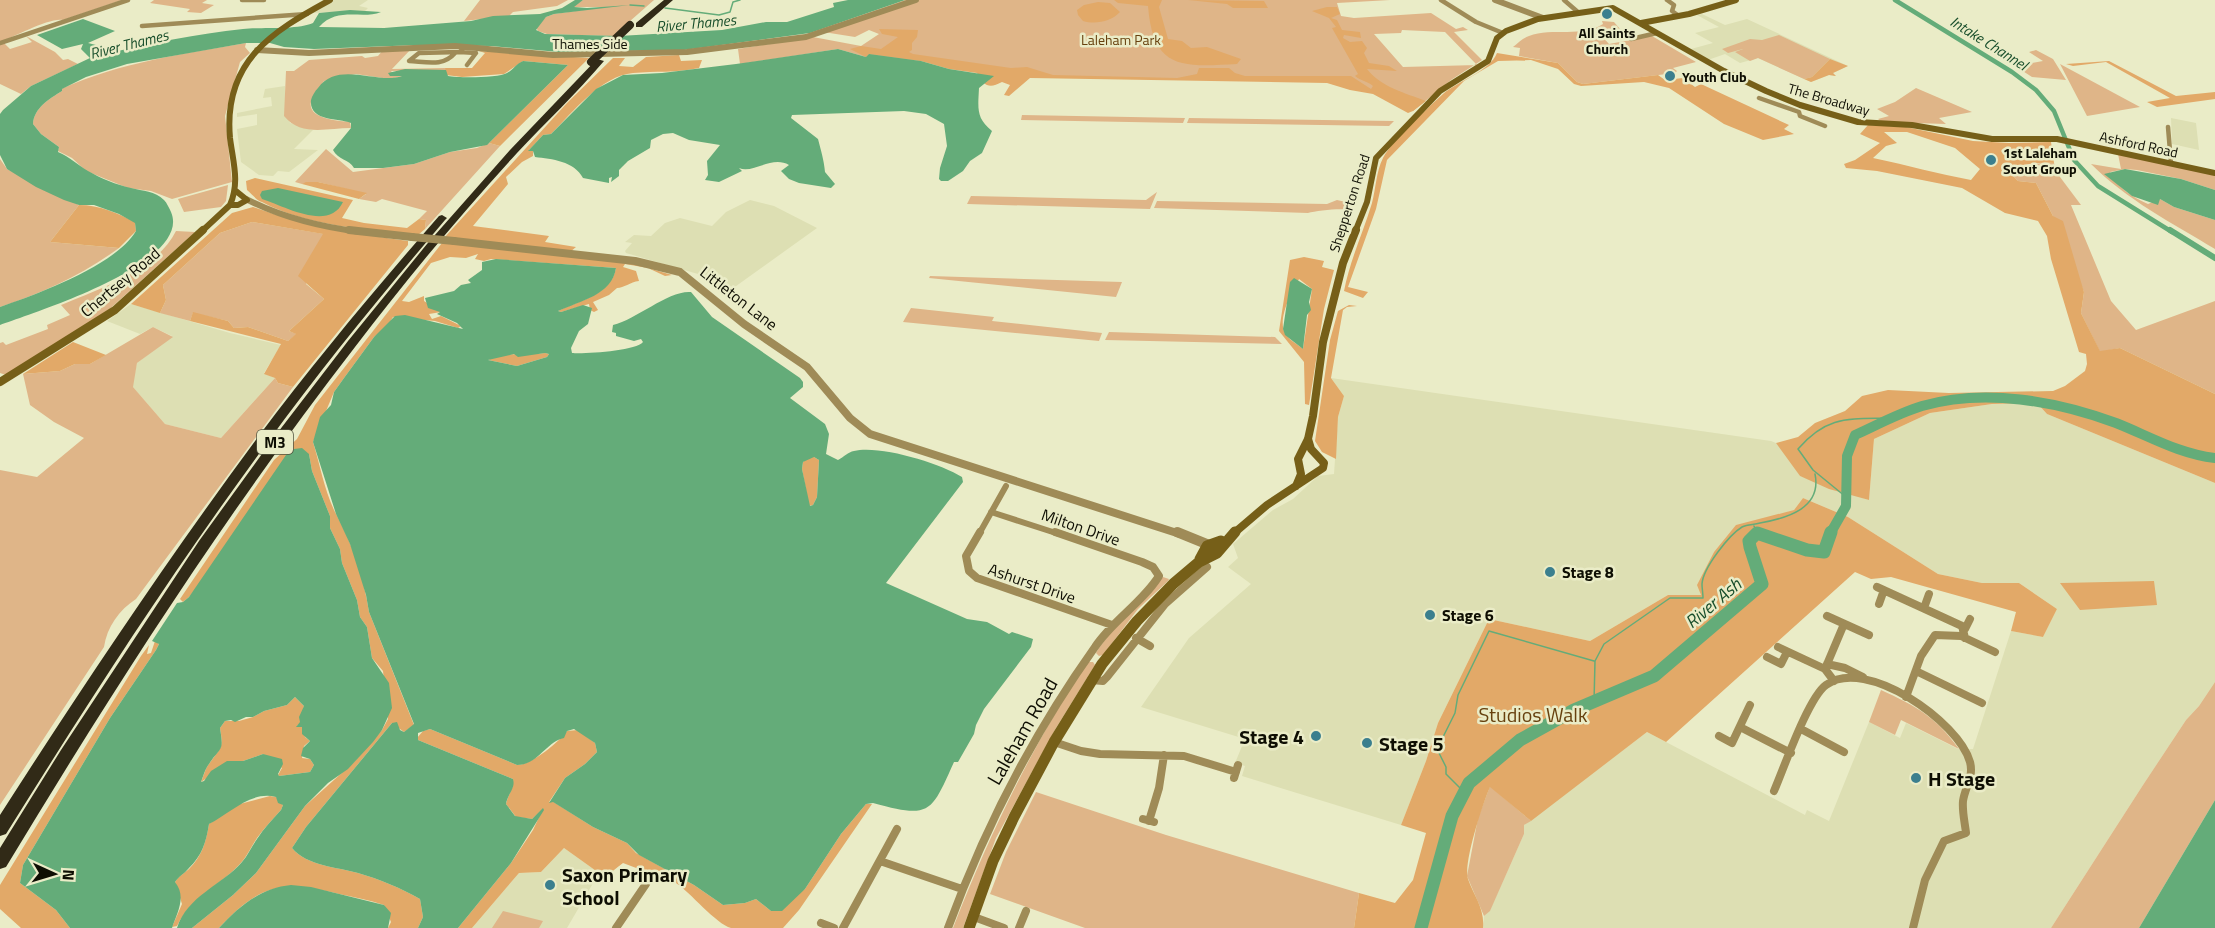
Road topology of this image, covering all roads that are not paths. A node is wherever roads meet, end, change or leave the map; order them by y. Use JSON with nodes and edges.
{"nodes":[{"id":1,"x":128,"y":0,"type":"edge"},
{"id":2,"x":242,"y":0,"type":"edge"},
{"id":3,"x":264,"y":0,"type":"edge"},
{"id":4,"x":330,"y":0,"type":"edge"},
{"id":5,"x":659,"y":0,"type":"edge"},
{"id":6,"x":669,"y":0,"type":"edge"},
{"id":7,"x":916,"y":0,"type":"edge"},
{"id":8,"x":1442,"y":0,"type":"edge"},
{"id":9,"x":1495,"y":0,"type":"edge"},
{"id":10,"x":1506,"y":0,"type":"edge"},
{"id":11,"x":1564,"y":0,"type":"edge"},
{"id":12,"x":1666,"y":0,"type":"edge"},
{"id":13,"x":1736,"y":0,"type":"edge"},
{"id":14,"x":1613,"y":4,"type":"edge"},
{"id":15,"x":1512,"y":5,"type":"junction"},
{"id":16,"x":1579,"y":13,"type":"junction"},
{"id":17,"x":307,"y":14,"type":"junction"},
{"id":18,"x":1679,"y":16,"type":"junction"},
{"id":19,"x":1543,"y":18,"type":"junction"},
{"id":20,"x":1641,"y":23,"type":"junction"},
{"id":21,"x":635,"y":25,"type":"junction"},
{"id":22,"x":142,"y":26,"type":"dead end"},
{"id":23,"x":1503,"y":33,"type":"junction"},
{"id":24,"x":1657,"y":33,"type":"junction"},
{"id":25,"x":1635,"y":37,"type":"dead end"},
{"id":26,"x":0,"y":43,"type":"edge"},
{"id":27,"x":464,"y":47,"type":"junction"},
{"id":28,"x":258,"y":50,"type":"junction"},
{"id":29,"x":457,"y":53,"type":"junction"},
{"id":30,"x":596,"y":61,"type":"junction"},
{"id":31,"x":467,"y":65,"type":"dead end"},
{"id":32,"x":1759,"y":98,"type":"dead end"},
{"id":33,"x":1807,"y":107,"type":"junction"},
{"id":34,"x":1799,"y":112,"type":"junction"},
{"id":35,"x":1826,"y":126,"type":"dead end"},
{"id":36,"x":2168,"y":127,"type":"dead end"},
{"id":37,"x":2057,"y":139,"type":"joint"},
{"id":38,"x":2171,"y":163,"type":"junction"},
{"id":39,"x":2215,"y":172,"type":"edge"},
{"id":40,"x":238,"y":202,"type":"junction"},
{"id":41,"x":454,"y":241,"type":"joint"},
{"id":42,"x":0,"y":382,"type":"edge"},
{"id":43,"x":1308,"y":439,"type":"junction"},
{"id":44,"x":1301,"y":456,"type":"junction"},
{"id":45,"x":1317,"y":456,"type":"junction"},
{"id":46,"x":1300,"y":467,"type":"junction"},
{"id":47,"x":1315,"y":471,"type":"junction"},
{"id":48,"x":1006,"y":486,"type":"dead end"},
{"id":49,"x":1296,"y":486,"type":"junction"},
{"id":50,"x":992,"y":512,"type":"junction"},
{"id":51,"x":1193,"y":539,"type":"joint"},
{"id":52,"x":1209,"y":551,"type":"junction"},
{"id":53,"x":1159,"y":574,"type":"joint"},
{"id":54,"x":1929,"y":594,"type":"dead end"},
{"id":55,"x":1879,"y":604,"type":"dead end"},
{"id":56,"x":1924,"y":608,"type":"junction"},
{"id":57,"x":1827,"y":616,"type":"dead end"},
{"id":58,"x":1970,"y":619,"type":"dead end"},
{"id":59,"x":1845,"y":624,"type":"junction"},
{"id":60,"x":1112,"y":625,"type":"junction"},
{"id":61,"x":1965,"y":634,"type":"junction"},
{"id":62,"x":1869,"y":635,"type":"dead end"},
{"id":63,"x":1136,"y":638,"type":"junction"},
{"id":64,"x":1150,"y":646,"type":"dead end"},
{"id":65,"x":1778,"y":647,"type":"dead end"},
{"id":66,"x":1787,"y":652,"type":"junction"},
{"id":67,"x":1995,"y":652,"type":"dead end"},
{"id":68,"x":1767,"y":657,"type":"dead end"},
{"id":69,"x":1087,"y":658,"type":"junction"},
{"id":70,"x":1102,"y":664,"type":"junction"},
{"id":71,"x":1826,"y":666,"type":"junction"},
{"id":72,"x":1916,"y":671,"type":"junction"},
{"id":73,"x":1091,"y":680,"type":"junction"},
{"id":74,"x":1834,"y":681,"type":"junction"},
{"id":75,"x":1874,"y":682,"type":"junction"},
{"id":76,"x":1906,"y":697,"type":"junction"},
{"id":77,"x":1982,"y":702,"type":"dead end"},
{"id":78,"x":1750,"y":705,"type":"dead end"},
{"id":79,"x":1740,"y":727,"type":"junction"},
{"id":80,"x":1801,"y":729,"type":"junction"},
{"id":81,"x":1719,"y":736,"type":"dead end"},
{"id":82,"x":1054,"y":742,"type":"junction"},
{"id":83,"x":1844,"y":752,"type":"dead end"},
{"id":84,"x":1791,"y":753,"type":"junction"},
{"id":85,"x":1164,"y":754,"type":"junction"},
{"id":86,"x":1236,"y":772,"type":"dead end"},
{"id":87,"x":1774,"y":791,"type":"dead end"},
{"id":88,"x":1148,"y":820,"type":"dead end"},
{"id":89,"x":0,"y":829,"type":"edge"},
{"id":90,"x":897,"y":829,"type":"dead end"},
{"id":91,"x":880,"y":861,"type":"junction"},
{"id":92,"x":0,"y":862,"type":"edge"},
{"id":93,"x":646,"y":884,"type":"dead end"},
{"id":94,"x":962,"y":889,"type":"junction"},
{"id":95,"x":1026,"y":911,"type":"dead end"},
{"id":96,"x":972,"y":922,"type":"edge"},
{"id":97,"x":821,"y":923,"type":"dead end"},
{"id":98,"x":616,"y":928,"type":"edge"},
{"id":99,"x":834,"y":928,"type":"edge"},
{"id":100,"x":843,"y":928,"type":"edge"},
{"id":101,"x":948,"y":928,"type":"edge"},
{"id":102,"x":1004,"y":928,"type":"edge"},
{"id":103,"x":1019,"y":928,"type":"edge"},
{"id":104,"x":1913,"y":928,"type":"edge"}],
"edges":[{"from":1,"to":26,"type":"street"},
{"from":2,"to":3,"type":"street"},
{"from":4,"to":17,"type":"main road"},
{"from":5,"to":21,"type":"highway","number":"M3"},
{"from":6,"to":21,"type":"highway","number":"M3"},
{"from":7,"to":27,"type":"street","name":"Thames Side"},
{"from":8,"to":23,"type":"street"},
{"from":9,"to":15,"type":"street"},
{"from":10,"to":15,"type":"street"},
{"from":11,"to":16,"type":"street"},
{"from":12,"to":18,"type":"street"},
{"from":13,"to":18,"type":"main road"},
{"from":14,"to":16,"type":"main road","name":"The Broadway"},
{"from":14,"to":20,"type":"main road","name":"The Broadway"},
{"from":15,"to":19,"type":"street"},
{"from":16,"to":19,"type":"main road"},
{"from":17,"to":22,"type":"street"},
{"from":17,"to":28,"type":"main road"},
{"from":18,"to":20,"type":"main road"},
{"from":19,"to":23,"type":"main road"},
{"from":20,"to":24,"type":"main road","name":"The Broadway"},
{"from":21,"to":30,"type":"highway","number":"M3","bridge":true},
{"from":23,"to":43,"type":"main road","name":"Shepperton Road"},
{"from":24,"to":25,"type":"street"},
{"from":24,"to":33,"type":"main road","name":"The Broadway"},
{"from":27,"to":28,"type":"street","name":"Thames Side"},
{"from":27,"to":29,"type":"street"},
{"from":28,"to":40,"type":"main road"},
{"from":29,"to":29,"type":"street"},
{"from":29,"to":31,"type":"street"},
{"from":30,"to":89,"type":"highway","number":"M3"},
{"from":30,"to":92,"type":"highway","number":"M3"},
{"from":32,"to":34,"type":"street"},
{"from":33,"to":34,"type":"street"},
{"from":33,"to":37,"type":"main road","name":"The Broadway"},
{"from":34,"to":35,"type":"street"},
{"from":36,"to":38,"type":"street"},
{"from":37,"to":38,"type":"main road","name":"Ashford Road"},
{"from":38,"to":39,"type":"main road","name":"Ashford Road"},
{"from":40,"to":41,"type":"street","name":"Littleton Lane","bridge":true},
{"from":40,"to":42,"type":"main road","name":"Chertsey Road"},
{"from":41,"to":51,"type":"street","name":"Littleton Lane"},
{"from":43,"to":44,"type":"main road","name":"Shepperton Road"},
{"from":43,"to":45,"type":"main road"},
{"from":44,"to":45,"type":"main road"},
{"from":44,"to":46,"type":"main road","name":"Shepperton Road"},
{"from":45,"to":47,"type":"main road"},
{"from":46,"to":47,"type":"main road"},
{"from":46,"to":49,"type":"main road","name":"Shepperton Road"},
{"from":47,"to":49,"type":"main road"},
{"from":48,"to":50,"type":"street","name":"Ashurst Drive"},
{"from":49,"to":52,"type":"main road"},
{"from":50,"to":53,"type":"street","name":"Milton Drive"},
{"from":50,"to":60,"type":"street","name":"Ashurst Drive"},
{"from":51,"to":52,"type":"street","name":"Littleton Lane"},
{"from":52,"to":63,"type":"street"},
{"from":52,"to":70,"type":"main road","name":"Laleham Road"},
{"from":53,"to":60,"type":"street","name":"Laleham Road"},
{"from":54,"to":56,"type":"street"},
{"from":55,"to":56,"type":"street"},
{"from":56,"to":61,"type":"street"},
{"from":57,"to":59,"type":"street"},
{"from":58,"to":61,"type":"street"},
{"from":59,"to":62,"type":"street"},
{"from":59,"to":71,"type":"street"},
{"from":60,"to":69,"type":"street","name":"Laleham Road"},
{"from":61,"to":67,"type":"street"},
{"from":61,"to":72,"type":"street"},
{"from":63,"to":64,"type":"street"},
{"from":63,"to":73,"type":"street"},
{"from":65,"to":66,"type":"street"},
{"from":66,"to":68,"type":"street"},
{"from":66,"to":71,"type":"street"},
{"from":69,"to":70,"type":"street"},
{"from":69,"to":94,"type":"street","name":"Laleham Road"},
{"from":70,"to":73,"type":"main road","name":"Laleham Road"},
{"from":71,"to":74,"type":"street"},
{"from":71,"to":75,"type":"street"},
{"from":72,"to":76,"type":"street"},
{"from":72,"to":77,"type":"street"},
{"from":73,"to":82,"type":"main road","name":"Laleham Road"},
{"from":74,"to":75,"type":"street"},
{"from":74,"to":80,"type":"street"},
{"from":75,"to":76,"type":"street"},
{"from":76,"to":104,"type":"street"},
{"from":78,"to":79,"type":"street"},
{"from":79,"to":81,"type":"street"},
{"from":79,"to":84,"type":"street"},
{"from":80,"to":83,"type":"street"},
{"from":80,"to":84,"type":"street"},
{"from":82,"to":85,"type":"street"},
{"from":82,"to":96,"type":"main road","name":"Laleham Road"},
{"from":84,"to":87,"type":"street"},
{"from":85,"to":86,"type":"street"},
{"from":85,"to":88,"type":"street"},
{"from":90,"to":91,"type":"street"},
{"from":91,"to":94,"type":"street"},
{"from":91,"to":100,"type":"street"},
{"from":93,"to":98,"type":"street"},
{"from":94,"to":101,"type":"street","name":"Laleham Road"},
{"from":95,"to":103,"type":"street"},
{"from":96,"to":102,"type":"street"},
{"from":97,"to":99,"type":"street"}]}
